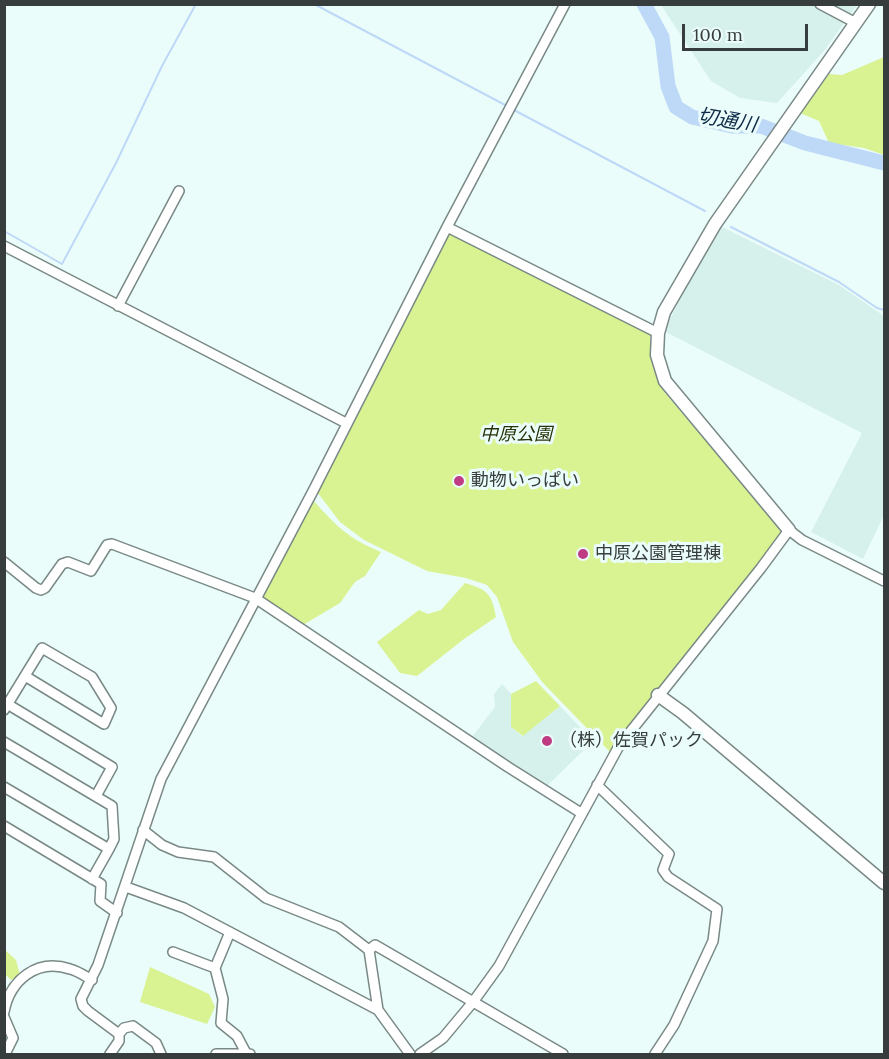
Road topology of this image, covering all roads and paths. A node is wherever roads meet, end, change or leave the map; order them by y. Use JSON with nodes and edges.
{"nodes":[{"id":1,"x":565,"y":4,"type":"edge"},
{"id":2,"x":820,"y":4,"type":"edge"},
{"id":3,"x":869,"y":4,"type":"edge"},
{"id":4,"x":856,"y":22,"type":"junction"},
{"id":5,"x":179,"y":192,"type":"dead end"},
{"id":6,"x":447,"y":227,"type":"junction"},
{"id":7,"x":4,"y":246,"type":"edge"},
{"id":8,"x":118,"y":306,"type":"junction"},
{"id":9,"x":658,"y":333,"type":"junction"},
{"id":10,"x":346,"y":423,"type":"junction"},
{"id":11,"x":789,"y":530,"type":"junction"},
{"id":12,"x":4,"y":562,"type":"edge"},
{"id":13,"x":885,"y":581,"type":"edge"},
{"id":14,"x":255,"y":598,"type":"junction"},
{"id":15,"x":25,"y":676,"type":"junction"},
{"id":16,"x":658,"y":695,"type":"junction"},
{"id":17,"x":6,"y":706,"type":"edge"},
{"id":18,"x":4,"y":742,"type":"edge"},
{"id":19,"x":597,"y":785,"type":"junction"},
{"id":20,"x":4,"y":787,"type":"edge"},
{"id":21,"x":96,"y":796,"type":"junction"},
{"id":22,"x":581,"y":813,"type":"junction"},
{"id":23,"x":4,"y":826,"type":"edge"},
{"id":24,"x":143,"y":830,"type":"junction"},
{"id":25,"x":109,"y":849,"type":"junction"},
{"id":26,"x":92,"y":879,"type":"junction"},
{"id":27,"x":885,"y":883,"type":"edge"},
{"id":28,"x":126,"y":887,"type":"junction"},
{"id":29,"x":117,"y":913,"type":"junction"},
{"id":30,"x":230,"y":932,"type":"junction"},
{"id":31,"x":369,"y":950,"type":"junction"},
{"id":32,"x":173,"y":952,"type":"dead end"},
{"id":33,"x":214,"y":968,"type":"junction"},
{"id":34,"x":92,"y":980,"type":"junction"},
{"id":35,"x":473,"y":1002,"type":"junction"},
{"id":36,"x":378,"y":1010,"type":"junction"},
{"id":37,"x":4,"y":1014,"type":"edge"},
{"id":38,"x":119,"y":1034,"type":"junction"},
{"id":39,"x":5,"y":1054,"type":"edge"},
{"id":40,"x":110,"y":1054,"type":"edge"},
{"id":41,"x":161,"y":1054,"type":"edge"},
{"id":42,"x":216,"y":1054,"type":"edge"},
{"id":43,"x":248,"y":1054,"type":"edge"},
{"id":44,"x":410,"y":1054,"type":"edge"},
{"id":45,"x":420,"y":1054,"type":"edge"},
{"id":46,"x":563,"y":1054,"type":"edge"},
{"id":47,"x":655,"y":1054,"type":"edge"}],
"edges":[{"from":1,"to":6,"type":"street"},
{"from":2,"to":4,"type":"street"},
{"from":3,"to":4,"type":"street"},
{"from":4,"to":9,"type":"street"},
{"from":5,"to":8,"type":"street"},
{"from":6,"to":9,"type":"street"},
{"from":6,"to":10,"type":"street"},
{"from":7,"to":8,"type":"street"},
{"from":8,"to":10,"type":"street"},
{"from":9,"to":11,"type":"street"},
{"from":10,"to":14,"type":"street"},
{"from":11,"to":13,"type":"street"},
{"from":11,"to":16,"type":"street"},
{"from":12,"to":14,"type":"street"},
{"from":14,"to":22,"type":"street"},
{"from":14,"to":24,"type":"street"},
{"from":15,"to":15,"type":"street"},
{"from":15,"to":17,"type":"street"},
{"from":16,"to":19,"type":"street"},
{"from":16,"to":27,"type":"street"},
{"from":17,"to":21,"type":"street"},
{"from":18,"to":21,"type":"street"},
{"from":19,"to":22,"type":"street"},
{"from":19,"to":47,"type":"street"},
{"from":20,"to":25,"type":"street"},
{"from":21,"to":25,"type":"street"},
{"from":22,"to":35,"type":"street"},
{"from":23,"to":26,"type":"street"},
{"from":24,"to":28,"type":"street"},
{"from":24,"to":31,"type":"street"},
{"from":25,"to":26,"type":"street"},
{"from":26,"to":29,"type":"street"},
{"from":28,"to":29,"type":"street"},
{"from":28,"to":30,"type":"street"},
{"from":29,"to":34,"type":"street"},
{"from":30,"to":33,"type":"street"},
{"from":30,"to":36,"type":"street"},
{"from":31,"to":35,"type":"street"},
{"from":31,"to":36,"type":"street"},
{"from":32,"to":33,"type":"street"},
{"from":33,"to":43,"type":"street"},
{"from":34,"to":37,"type":"street"},
{"from":34,"to":38,"type":"street"},
{"from":35,"to":45,"type":"street"},
{"from":35,"to":46,"type":"street"},
{"from":36,"to":44,"type":"street"},
{"from":37,"to":39,"type":"street"},
{"from":38,"to":40,"type":"street"},
{"from":38,"to":41,"type":"street"},
{"from":42,"to":43,"type":"street"}]}
